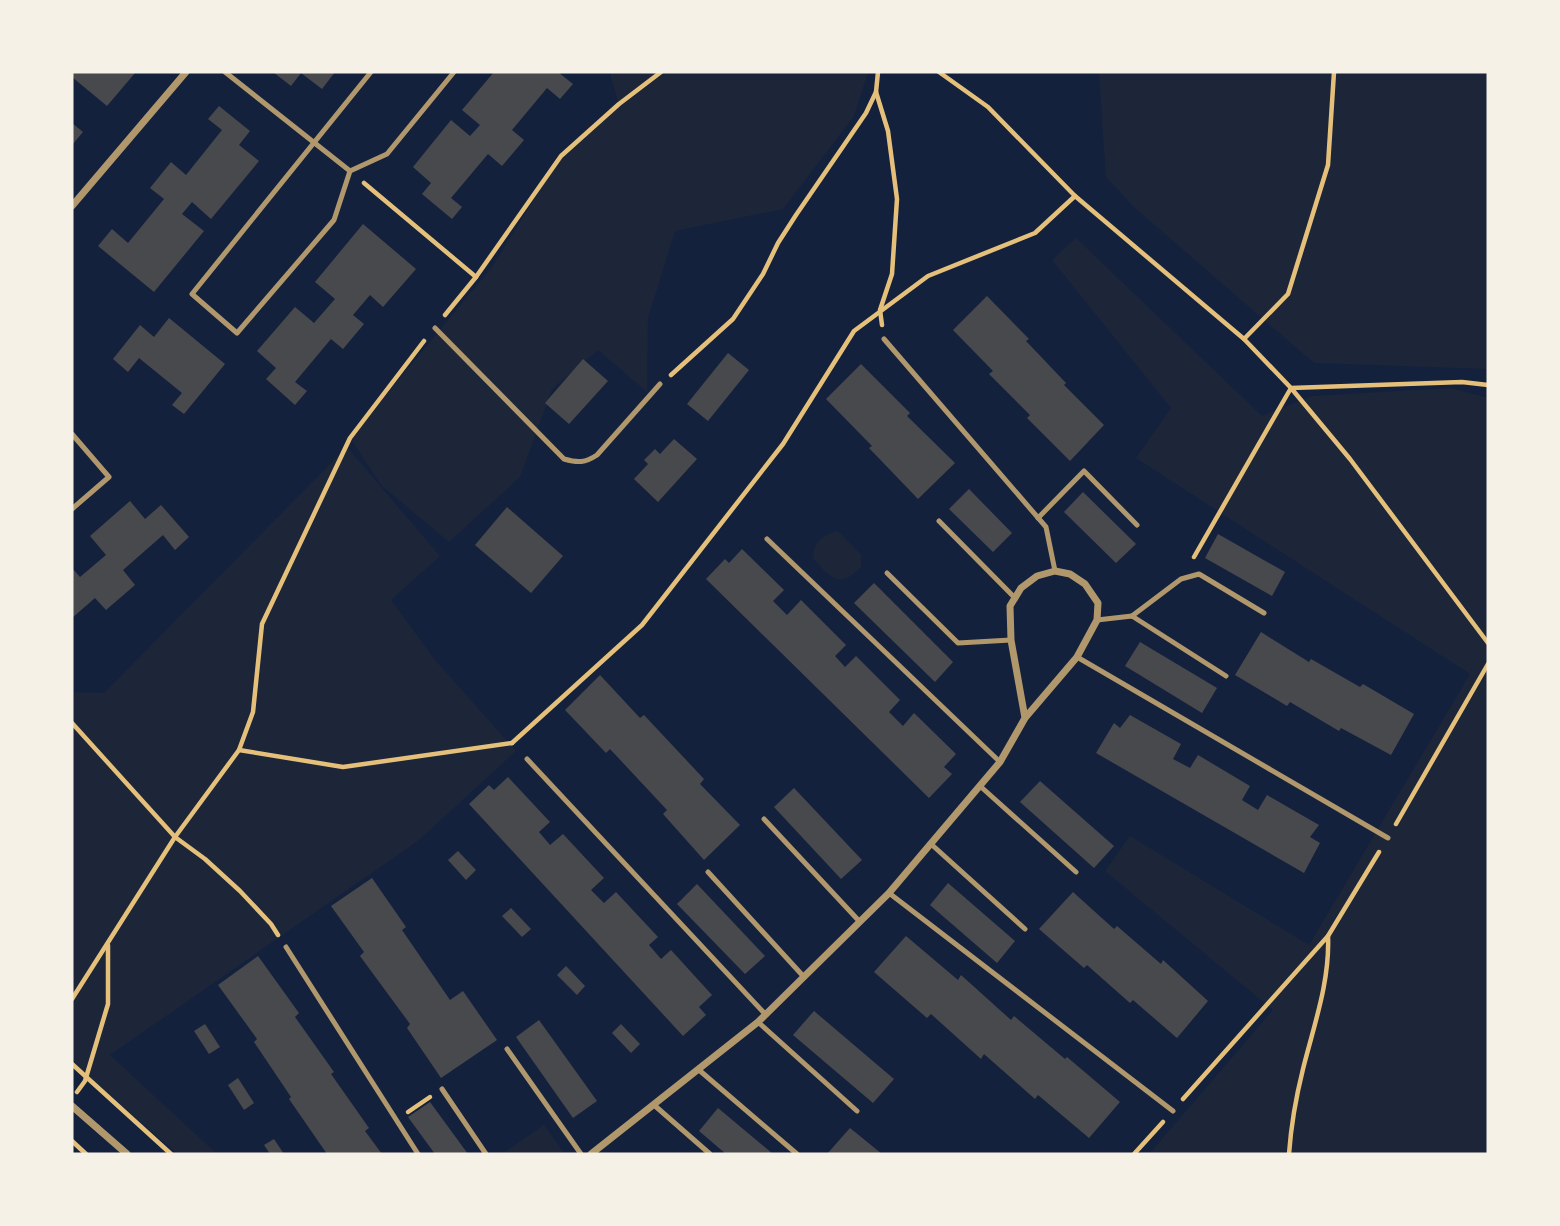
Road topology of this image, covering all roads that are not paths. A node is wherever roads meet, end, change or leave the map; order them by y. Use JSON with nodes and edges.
{"nodes":[{"id":1,"x":186,"y":72,"type":"edge"},
{"id":2,"x":225,"y":72,"type":"edge"},
{"id":3,"x":371,"y":72,"type":"edge"},
{"id":4,"x":454,"y":72,"type":"edge"},
{"id":5,"x":314,"y":142,"type":"junction"},
{"id":6,"x":350,"y":171,"type":"junction"},
{"id":7,"x":72,"y":206,"type":"edge"},
{"id":8,"x":435,"y":328,"type":"road end"},
{"id":9,"x":884,"y":339,"type":"road end"},
{"id":10,"x":660,"y":384,"type":"road end"},
{"id":11,"x":72,"y":434,"type":"edge"},
{"id":12,"x":72,"y":509,"type":"edge"},
{"id":13,"x":1038,"y":518,"type":"junction"},
{"id":14,"x":939,"y":522,"type":"dead end"},
{"id":15,"x":1137,"y":525,"type":"dead end"},
{"id":16,"x":767,"y":539,"type":"dead end"},
{"id":17,"x":1055,"y":571,"type":"junction"},
{"id":18,"x":887,"y":573,"type":"dead end"},
{"id":19,"x":1015,"y":598,"type":"junction"},
{"id":20,"x":1264,"y":613,"type":"dead end"},
{"id":21,"x":1132,"y":616,"type":"junction"},
{"id":22,"x":1097,"y":620,"type":"junction"},
{"id":23,"x":1010,"y":640,"type":"junction"},
{"id":24,"x":1077,"y":657,"type":"junction"},
{"id":25,"x":1226,"y":676,"type":"dead end"},
{"id":26,"x":1025,"y":718,"type":"junction"},
{"id":27,"x":527,"y":759,"type":"road end"},
{"id":28,"x":1000,"y":762,"type":"junction"},
{"id":29,"x":980,"y":786,"type":"junction"},
{"id":30,"x":764,"y":819,"type":"dead end"},
{"id":31,"x":1388,"y":838,"type":"road end"},
{"id":32,"x":931,"y":844,"type":"junction"},
{"id":33,"x":708,"y":872,"type":"dead end"},
{"id":34,"x":1076,"y":872,"type":"dead end"},
{"id":35,"x":888,"y":893,"type":"junction"},
{"id":36,"x":860,"y":922,"type":"junction"},
{"id":37,"x":1025,"y":929,"type":"dead end"},
{"id":38,"x":286,"y":947,"type":"road end"},
{"id":39,"x":804,"y":977,"type":"junction"},
{"id":40,"x":766,"y":1015,"type":"junction"},
{"id":41,"x":758,"y":1022,"type":"junction"},
{"id":42,"x":507,"y":1049,"type":"dead end"},
{"id":43,"x":699,"y":1070,"type":"junction"},
{"id":44,"x":442,"y":1089,"type":"road end"},
{"id":45,"x":654,"y":1105,"type":"junction"},
{"id":46,"x":72,"y":1106,"type":"edge"},
{"id":47,"x":857,"y":1111,"type":"dead end"},
{"id":48,"x":1173,"y":1111,"type":"road end"},
{"id":49,"x":127,"y":1154,"type":"edge"},
{"id":50,"x":418,"y":1154,"type":"edge"},
{"id":51,"x":486,"y":1154,"type":"edge"},
{"id":52,"x":581,"y":1154,"type":"edge"},
{"id":53,"x":591,"y":1154,"type":"edge"},
{"id":54,"x":710,"y":1154,"type":"edge"},
{"id":55,"x":797,"y":1154,"type":"edge"}],
"edges":[{"from":1,"to":7,"type":"street"},
{"from":2,"to":5,"type":"lane"},
{"from":3,"to":5,"type":"lane"},
{"from":4,"to":6,"type":"lane"},
{"from":5,"to":6,"type":"lane"},
{"from":5,"to":6,"type":"lane"},
{"from":8,"to":10,"type":"lane"},
{"from":9,"to":13,"type":"lane"},
{"from":11,"to":12,"type":"lane"},
{"from":13,"to":15,"type":"lane"},
{"from":13,"to":17,"type":"lane"},
{"from":14,"to":19,"type":"lane"},
{"from":16,"to":28,"type":"lane"},
{"from":17,"to":19,"type":"street"},
{"from":17,"to":22,"type":"street"},
{"from":18,"to":23,"type":"lane"},
{"from":19,"to":23,"type":"street"},
{"from":20,"to":21,"type":"lane"},
{"from":21,"to":22,"type":"lane"},
{"from":21,"to":25,"type":"lane"},
{"from":22,"to":24,"type":"street"},
{"from":23,"to":26,"type":"street"},
{"from":24,"to":26,"type":"street"},
{"from":24,"to":31,"type":"lane"},
{"from":26,"to":28,"type":"street"},
{"from":27,"to":40,"type":"lane"},
{"from":28,"to":29,"type":"street"},
{"from":29,"to":32,"type":"street"},
{"from":29,"to":34,"type":"lane"},
{"from":30,"to":36,"type":"lane"},
{"from":32,"to":35,"type":"street"},
{"from":32,"to":37,"type":"lane"},
{"from":33,"to":39,"type":"lane"},
{"from":35,"to":36,"type":"street"},
{"from":35,"to":48,"type":"lane"},
{"from":36,"to":39,"type":"street"},
{"from":38,"to":50,"type":"lane"},
{"from":39,"to":40,"type":"street"},
{"from":40,"to":41,"type":"street"},
{"from":41,"to":43,"type":"street"},
{"from":41,"to":47,"type":"lane"},
{"from":42,"to":52,"type":"lane"},
{"from":43,"to":45,"type":"street"},
{"from":43,"to":55,"type":"lane"},
{"from":44,"to":51,"type":"lane"},
{"from":45,"to":53,"type":"street"},
{"from":45,"to":54,"type":"lane"},
{"from":46,"to":49,"type":"street"}]}
